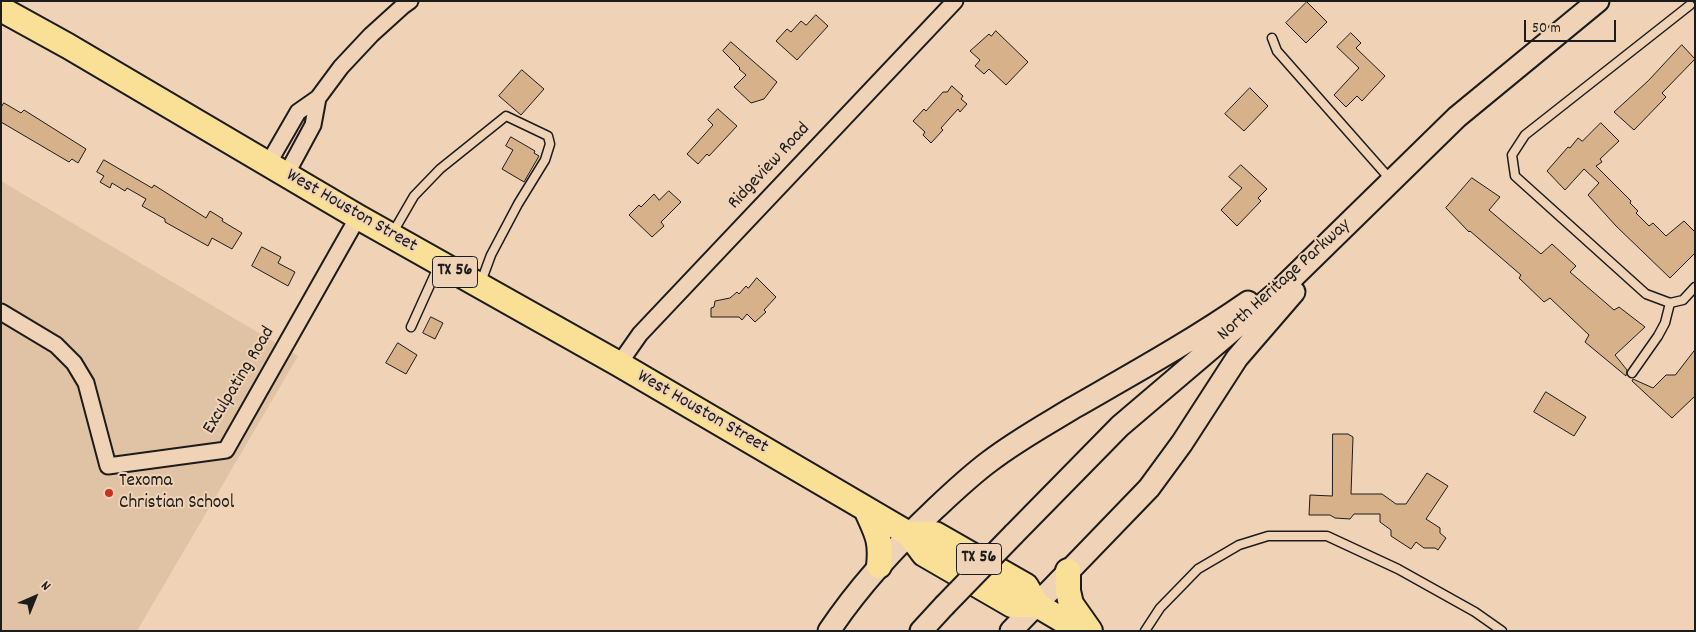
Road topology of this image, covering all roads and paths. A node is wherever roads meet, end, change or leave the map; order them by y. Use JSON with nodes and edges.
{"nodes":[{"id":1,"x":410,"y":1,"type":"edge"},
{"id":2,"x":955,"y":1,"type":"edge"},
{"id":3,"x":1598,"y":1,"type":"edge"},
{"id":4,"x":1690,"y":5,"type":"edge"},
{"id":5,"x":1,"y":9,"type":"edge"},
{"id":6,"x":1272,"y":38,"type":"dead end"},
{"id":7,"x":318,"y":98,"type":"junction"},
{"id":8,"x":277,"y":170,"type":"junction"},
{"id":9,"x":1391,"y":181,"type":"junction"},
{"id":10,"x":358,"y":217,"type":"junction"},
{"id":11,"x":1337,"y":235,"type":"junction"},
{"id":12,"x":392,"y":236,"type":"junction"},
{"id":13,"x":440,"y":264,"type":"junction"},
{"id":14,"x":480,"y":286,"type":"junction"},
{"id":15,"x":1695,"y":287,"type":"edge"},
{"id":16,"x":1670,"y":302,"type":"junction"},
{"id":17,"x":1,"y":312,"type":"edge"},
{"id":18,"x":411,"y":328,"type":"dead end"},
{"id":19,"x":619,"y":364,"type":"junction"},
{"id":20,"x":1632,"y":372,"type":"dead end"},
{"id":21,"x":866,"y":509,"type":"junction"},
{"id":22,"x":909,"y":534,"type":"junction"},
{"id":23,"x":879,"y":566,"type":"junction"},
{"id":24,"x":1068,"y":572,"type":"junction"},
{"id":25,"x":1037,"y":605,"type":"junction"},
{"id":26,"x":829,"y":631,"type":"edge"},
{"id":27,"x":920,"y":631,"type":"edge"},
{"id":28,"x":1011,"y":631,"type":"edge"},
{"id":29,"x":1081,"y":631,"type":"edge"},
{"id":30,"x":1090,"y":631,"type":"edge"},
{"id":31,"x":1145,"y":631,"type":"edge"},
{"id":32,"x":1502,"y":631,"type":"edge"}],
"edges":[{"from":1,"to":7,"type":"street"},
{"from":2,"to":19,"type":"street","name":"Ridgeview Road"},
{"from":3,"to":9,"type":"main road","name":"North Heritage Parkway"},
{"from":4,"to":16,"type":"lane"},
{"from":5,"to":8,"type":"main road","name":"West Houston Street","number":"TX 56"},
{"from":6,"to":9,"type":"lane"},
{"from":7,"to":8,"type":"street"},
{"from":7,"to":8,"type":"street"},
{"from":8,"to":10,"type":"main road","name":"West Houston Street","number":"TX 56"},
{"from":9,"to":11,"type":"main road","name":"North Heritage Parkway"},
{"from":10,"to":12,"type":"main road","name":"West Houston Street","number":"TX 56"},
{"from":10,"to":17,"type":"street","name":"Exculpating Road"},
{"from":11,"to":22,"type":"main road"},
{"from":11,"to":24,"type":"main road"},
{"from":11,"to":27,"type":"main road","name":"North Heritage Parkway","bridge":true},
{"from":12,"to":13,"type":"main road","name":"West Houston Street","number":"TX 56"},
{"from":12,"to":14,"type":"lane"},
{"from":13,"to":14,"type":"main road","name":"West Houston Street","number":"TX 56"},
{"from":13,"to":18,"type":"lane"},
{"from":14,"to":19,"type":"main road","name":"West Houston Street","number":"TX 56"},
{"from":15,"to":16,"type":"lane"},
{"from":16,"to":20,"type":"lane"},
{"from":19,"to":21,"type":"main road","name":"West Houston Street","number":"TX 56"},
{"from":21,"to":22,"type":"main road","name":"West Houston Street","number":"TX 56"},
{"from":21,"to":23,"type":"main road"},
{"from":22,"to":23,"type":"main road"},
{"from":22,"to":25,"type":"main road","name":"West Houston Street","number":"TX 56"},
{"from":23,"to":26,"type":"main road"},
{"from":24,"to":25,"type":"main road"},
{"from":24,"to":30,"type":"main road"},
{"from":25,"to":28,"type":"main road"},
{"from":25,"to":29,"type":"main road"},
{"from":31,"to":32,"type":"lane"}]}
